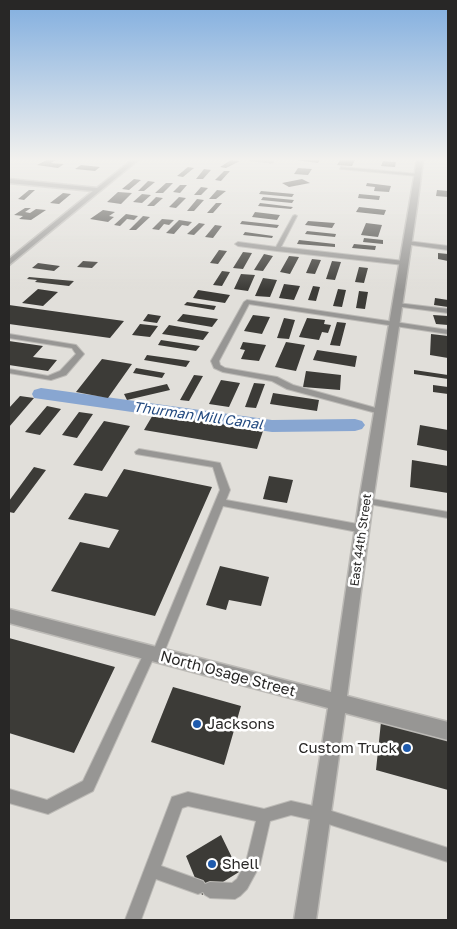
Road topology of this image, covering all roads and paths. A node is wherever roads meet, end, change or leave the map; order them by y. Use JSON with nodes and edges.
{"nodes":[{"id":1,"x":82,"y":203,"type":"edge"},
{"id":2,"x":413,"y":203,"type":"edge"},
{"id":3,"x":295,"y":216,"type":"dead end"},
{"id":4,"x":407,"y":243,"type":"junction"},
{"id":5,"x":238,"y":244,"type":"dead end"},
{"id":6,"x":448,"y":248,"type":"edge"},
{"id":7,"x":277,"y":249,"type":"junction"},
{"id":8,"x":9,"y":263,"type":"edge"},
{"id":9,"x":404,"y":263,"type":"junction"},
{"id":10,"x":397,"y":305,"type":"junction"},
{"id":11,"x":448,"y":310,"type":"edge"},
{"id":12,"x":394,"y":325,"type":"junction"},
{"id":13,"x":448,"y":332,"type":"edge"},
{"id":14,"x":9,"y":336,"type":"edge"},
{"id":15,"x":9,"y":371,"type":"edge"},
{"id":16,"x":380,"y":412,"type":"junction"},
{"id":17,"x":139,"y":452,"type":"dead end"},
{"id":18,"x":366,"y":501,"type":"junction"},
{"id":19,"x":221,"y":502,"type":"junction"},
{"id":20,"x":448,"y":515,"type":"edge"},
{"id":21,"x":363,"y":529,"type":"junction"},
{"id":22,"x":9,"y":616,"type":"edge"},
{"id":23,"x":153,"y":654,"type":"junction"},
{"id":24,"x":337,"y":703,"type":"junction"},
{"id":25,"x":448,"y":731,"type":"edge"},
{"id":26,"x":9,"y":796,"type":"edge"},
{"id":27,"x":322,"y":815,"type":"junction"},
{"id":28,"x":264,"y":816,"type":"junction"},
{"id":29,"x":448,"y":855,"type":"edge"},
{"id":30,"x":151,"y":870,"type":"junction"},
{"id":31,"x":133,"y":920,"type":"edge"},
{"id":32,"x":305,"y":920,"type":"edge"}],
"edges":[{"from":1,"to":8,"type":"street"},
{"from":2,"to":4,"type":"street","name":"East 44th Street"},
{"from":3,"to":7,"type":"lane"},
{"from":4,"to":6,"type":"lane"},
{"from":4,"to":9,"type":"street","name":"East 44th Street"},
{"from":5,"to":7,"type":"lane"},
{"from":7,"to":9,"type":"lane"},
{"from":9,"to":10,"type":"street","name":"East 44th Street"},
{"from":10,"to":11,"type":"lane"},
{"from":10,"to":12,"type":"street","name":"East 44th Street"},
{"from":12,"to":13,"type":"lane"},
{"from":12,"to":16,"type":"street","name":"East 44th Street"},
{"from":12,"to":16,"type":"lane"},
{"from":14,"to":15,"type":"lane"},
{"from":16,"to":18,"type":"street","name":"East 44th Street"},
{"from":17,"to":19,"type":"lane"},
{"from":18,"to":20,"type":"lane"},
{"from":18,"to":21,"type":"street","name":"East 44th Street"},
{"from":19,"to":21,"type":"lane"},
{"from":19,"to":23,"type":"lane"},
{"from":21,"to":24,"type":"street","name":"East 44th Street"},
{"from":22,"to":23,"type":"street","name":"North Osage Street"},
{"from":23,"to":24,"type":"street","name":"North Osage Street"},
{"from":23,"to":26,"type":"lane"},
{"from":24,"to":25,"type":"street","name":"North Osage Street"},
{"from":24,"to":27,"type":"street","name":"East 44th Street"},
{"from":27,"to":28,"type":"lane"},
{"from":27,"to":29,"type":"lane"},
{"from":27,"to":32,"type":"street","name":"East 44th Street"},
{"from":28,"to":30,"type":"lane"},
{"from":28,"to":30,"type":"lane"},
{"from":30,"to":31,"type":"lane"}]}
